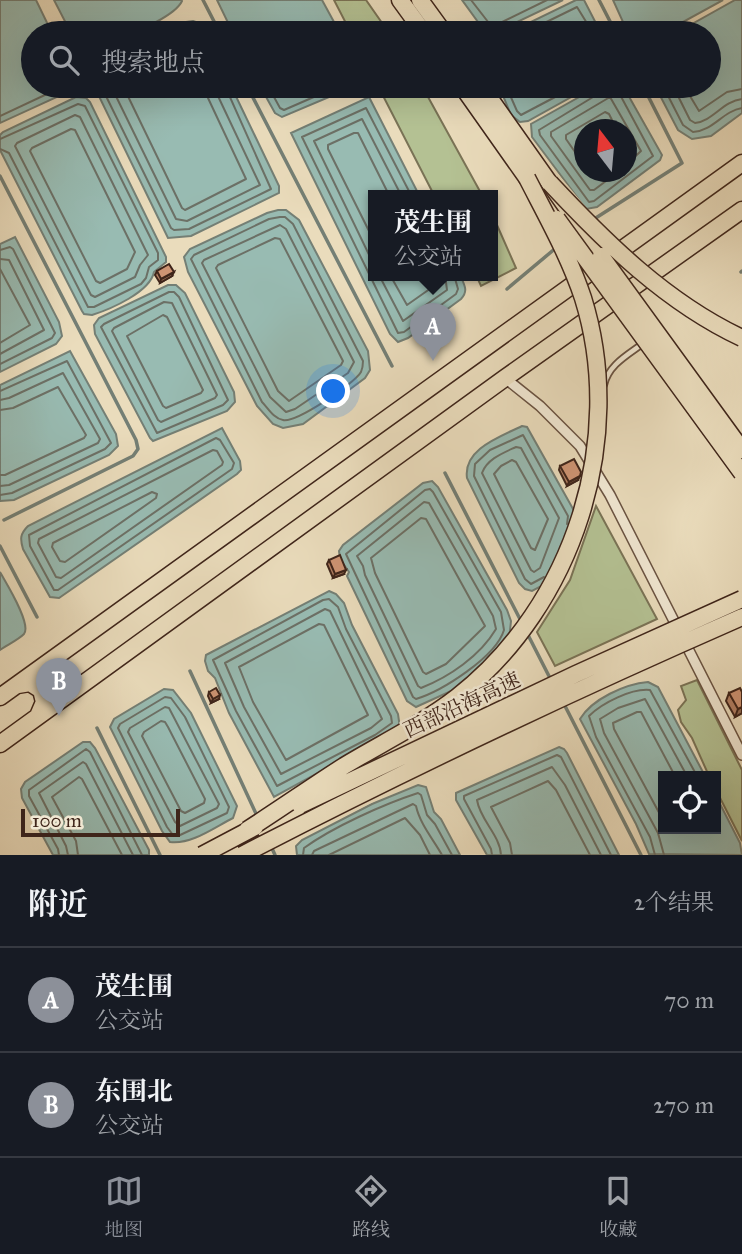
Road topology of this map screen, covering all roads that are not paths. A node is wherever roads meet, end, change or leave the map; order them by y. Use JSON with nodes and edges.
{"nodes":[{"id":1,"x":400,"y":0,"type":"edge"},
{"id":2,"x":420,"y":0,"type":"edge"},
{"id":3,"x":415,"y":21,"type":"edge"},
{"id":4,"x":435,"y":21,"type":"edge"},
{"id":5,"x":470,"y":98,"type":"edge"},
{"id":6,"x":490,"y":98,"type":"edge"},
{"id":7,"x":742,"y":163,"type":"edge"},
{"id":8,"x":527,"y":178,"type":"junction"},
{"id":9,"x":550,"y":183,"type":"junction"},
{"id":10,"x":742,"y":210,"type":"edge"},
{"id":11,"x":657,"y":332,"type":"dead end"},
{"id":12,"x":742,"y":338,"type":"edge"},
{"id":13,"x":505,"y":378,"type":"junction"},
{"id":14,"x":742,"y":450,"type":"edge"},
{"id":15,"x":742,"y":473,"type":"edge"},
{"id":16,"x":597,"y":474,"type":"junction"},
{"id":17,"x":742,"y":599,"type":"edge"},
{"id":18,"x":742,"y":617,"type":"edge"},
{"id":19,"x":16,"y":686,"type":"junction"},
{"id":20,"x":0,"y":698,"type":"edge"},
{"id":21,"x":38,"y":716,"type":"junction"},
{"id":22,"x":0,"y":744,"type":"edge"},
{"id":23,"x":742,"y":755,"type":"edge"},
{"id":24,"x":247,"y":830,"type":"junction"},
{"id":25,"x":202,"y":855,"type":"edge"},
{"id":26,"x":242,"y":855,"type":"edge"}],
"edges":[{"from":1,"to":3,"type":"highway"},
{"from":2,"to":4,"type":"highway"},
{"from":5,"to":8,"type":"highway"},
{"from":6,"to":9,"type":"highway"},
{"from":7,"to":19,"type":"highway"},
{"from":8,"to":15,"type":"highway","bridge":true},
{"from":8,"to":24,"type":"highway","bridge":true},
{"from":9,"to":12,"type":"highway","bridge":true},
{"from":9,"to":14,"type":"highway","bridge":true},
{"from":10,"to":13,"type":"highway"},
{"from":11,"to":16,"type":"lane"},
{"from":13,"to":16,"type":"street"},
{"from":13,"to":21,"type":"highway"},
{"from":16,"to":23,"type":"street"},
{"from":17,"to":24,"type":"highway","name":"西部沿海高速","bridge":true},
{"from":18,"to":26,"type":"highway","name":"西部沿海高速","bridge":true},
{"from":19,"to":20,"type":"highway"},
{"from":19,"to":21,"type":"highway"},
{"from":21,"to":22,"type":"highway"},
{"from":24,"to":25,"type":"highway","name":"西部沿海高速","bridge":true}]}
